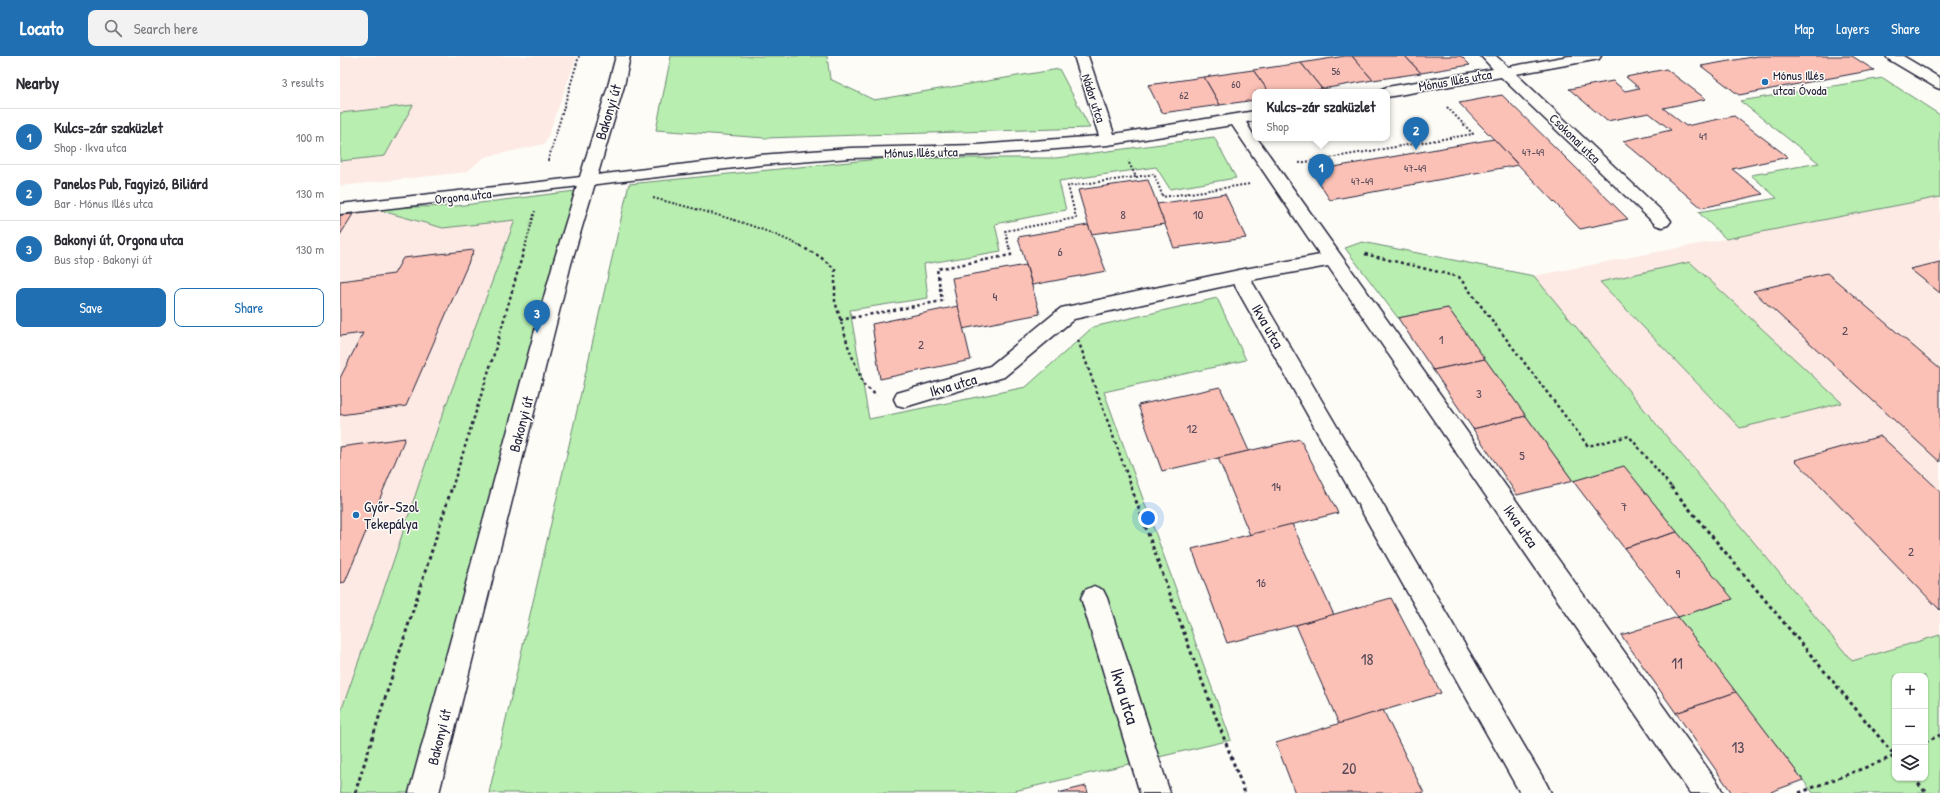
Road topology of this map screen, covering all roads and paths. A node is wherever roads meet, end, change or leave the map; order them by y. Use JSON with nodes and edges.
{"nodes":[{"id":1,"x":579,"y":56,"type":"edge"},
{"id":2,"x":623,"y":56,"type":"edge"},
{"id":3,"x":1081,"y":56,"type":"edge"},
{"id":4,"x":1488,"y":56,"type":"edge"},
{"id":5,"x":1594,"y":56,"type":"edge"},
{"id":6,"x":1893,"y":56,"type":"edge"},
{"id":7,"x":1505,"y":72,"type":"junction"},
{"id":8,"x":1940,"y":84,"type":"edge"},
{"id":9,"x":1427,"y":85,"type":"junction"},
{"id":10,"x":1390,"y":91,"type":"edge"},
{"id":11,"x":1246,"y":118,"type":"edge"},
{"id":12,"x":1252,"y":130,"type":"edge"},
{"id":13,"x":1108,"y":140,"type":"junction"},
{"id":14,"x":1257,"y":141,"type":"edge"},
{"id":15,"x":1273,"y":174,"type":"junction"},
{"id":16,"x":1136,"y":177,"type":"junction"},
{"id":17,"x":586,"y":181,"type":"junction"},
{"id":18,"x":540,"y":187,"type":"junction"},
{"id":19,"x":648,"y":197,"type":"dead end"},
{"id":20,"x":340,"y":209,"type":"edge"},
{"id":21,"x":1662,"y":221,"type":"dead end"},
{"id":22,"x":1333,"y":259,"type":"junction"},
{"id":23,"x":1239,"y":276,"type":"junction"},
{"id":24,"x":1068,"y":314,"type":"junction"},
{"id":25,"x":840,"y":320,"type":"junction"},
{"id":26,"x":905,"y":399,"type":"joint"},
{"id":27,"x":1094,"y":598,"type":"dead end"},
{"id":28,"x":1940,"y":736,"type":"edge"},
{"id":29,"x":1928,"y":741,"type":"edge"},
{"id":30,"x":1892,"y":752,"type":"edge"},
{"id":31,"x":1892,"y":757,"type":"edge"},
{"id":32,"x":1916,"y":781,"type":"edge"},
{"id":33,"x":355,"y":793,"type":"edge"},
{"id":34,"x":424,"y":793,"type":"edge"},
{"id":35,"x":1155,"y":793,"type":"edge"},
{"id":36,"x":1245,"y":793,"type":"edge"},
{"id":37,"x":1536,"y":793,"type":"edge"},
{"id":38,"x":1708,"y":793,"type":"edge"},
{"id":39,"x":1799,"y":793,"type":"edge"},
{"id":40,"x":1926,"y":793,"type":"edge"}],
"edges":[{"from":1,"to":18,"type":"path"},
{"from":2,"to":17,"type":"street","name":"Bakonyi út"},
{"from":3,"to":13,"type":"street","name":"Nádor utca"},
{"from":4,"to":7,"type":"street","name":"Csokonai utca"},
{"from":5,"to":7,"type":"street","name":"Mónus Illés utca"},
{"from":6,"to":8,"type":"street"},
{"from":7,"to":9,"type":"street","name":"Mónus Illés utca"},
{"from":7,"to":21,"type":"street","name":"Csokonai utca"},
{"from":9,"to":10,"type":"street","name":"Mónus Illés utca"},
{"from":9,"to":15,"type":"path"},
{"from":11,"to":12,"type":"street","name":"Ikva utca"},
{"from":11,"to":13,"type":"street","name":"Mónus Illés utca"},
{"from":13,"to":16,"type":"path"},
{"from":13,"to":17,"type":"street","name":"Mónus Illés utca"},
{"from":14,"to":15,"type":"street","name":"Ikva utca"},
{"from":15,"to":16,"type":"path"},
{"from":15,"to":22,"type":"street","name":"Ikva utca"},
{"from":16,"to":25,"type":"path"},
{"from":17,"to":18,"type":"street","name":"Orgona utca"},
{"from":17,"to":34,"type":"street","name":"Bakonyi út"},
{"from":18,"to":20,"type":"street","name":"Orgona utca"},
{"from":18,"to":33,"type":"path"},
{"from":19,"to":25,"type":"path"},
{"from":22,"to":23,"type":"street","name":"Ikva utca"},
{"from":22,"to":30,"type":"path"},
{"from":22,"to":38,"type":"street","name":"Ikva utca"},
{"from":23,"to":24,"type":"street","name":"Ikva utca"},
{"from":23,"to":37,"type":"street","name":"Ikva utca"},
{"from":24,"to":26,"type":"street","name":"Ikva utca"},
{"from":24,"to":36,"type":"path"},
{"from":25,"to":26,"type":"path"},
{"from":27,"to":35,"type":"street","name":"Ikva utca"},
{"from":28,"to":29,"type":"path"},
{"from":31,"to":39,"type":"path"},
{"from":32,"to":40,"type":"path"}]}
